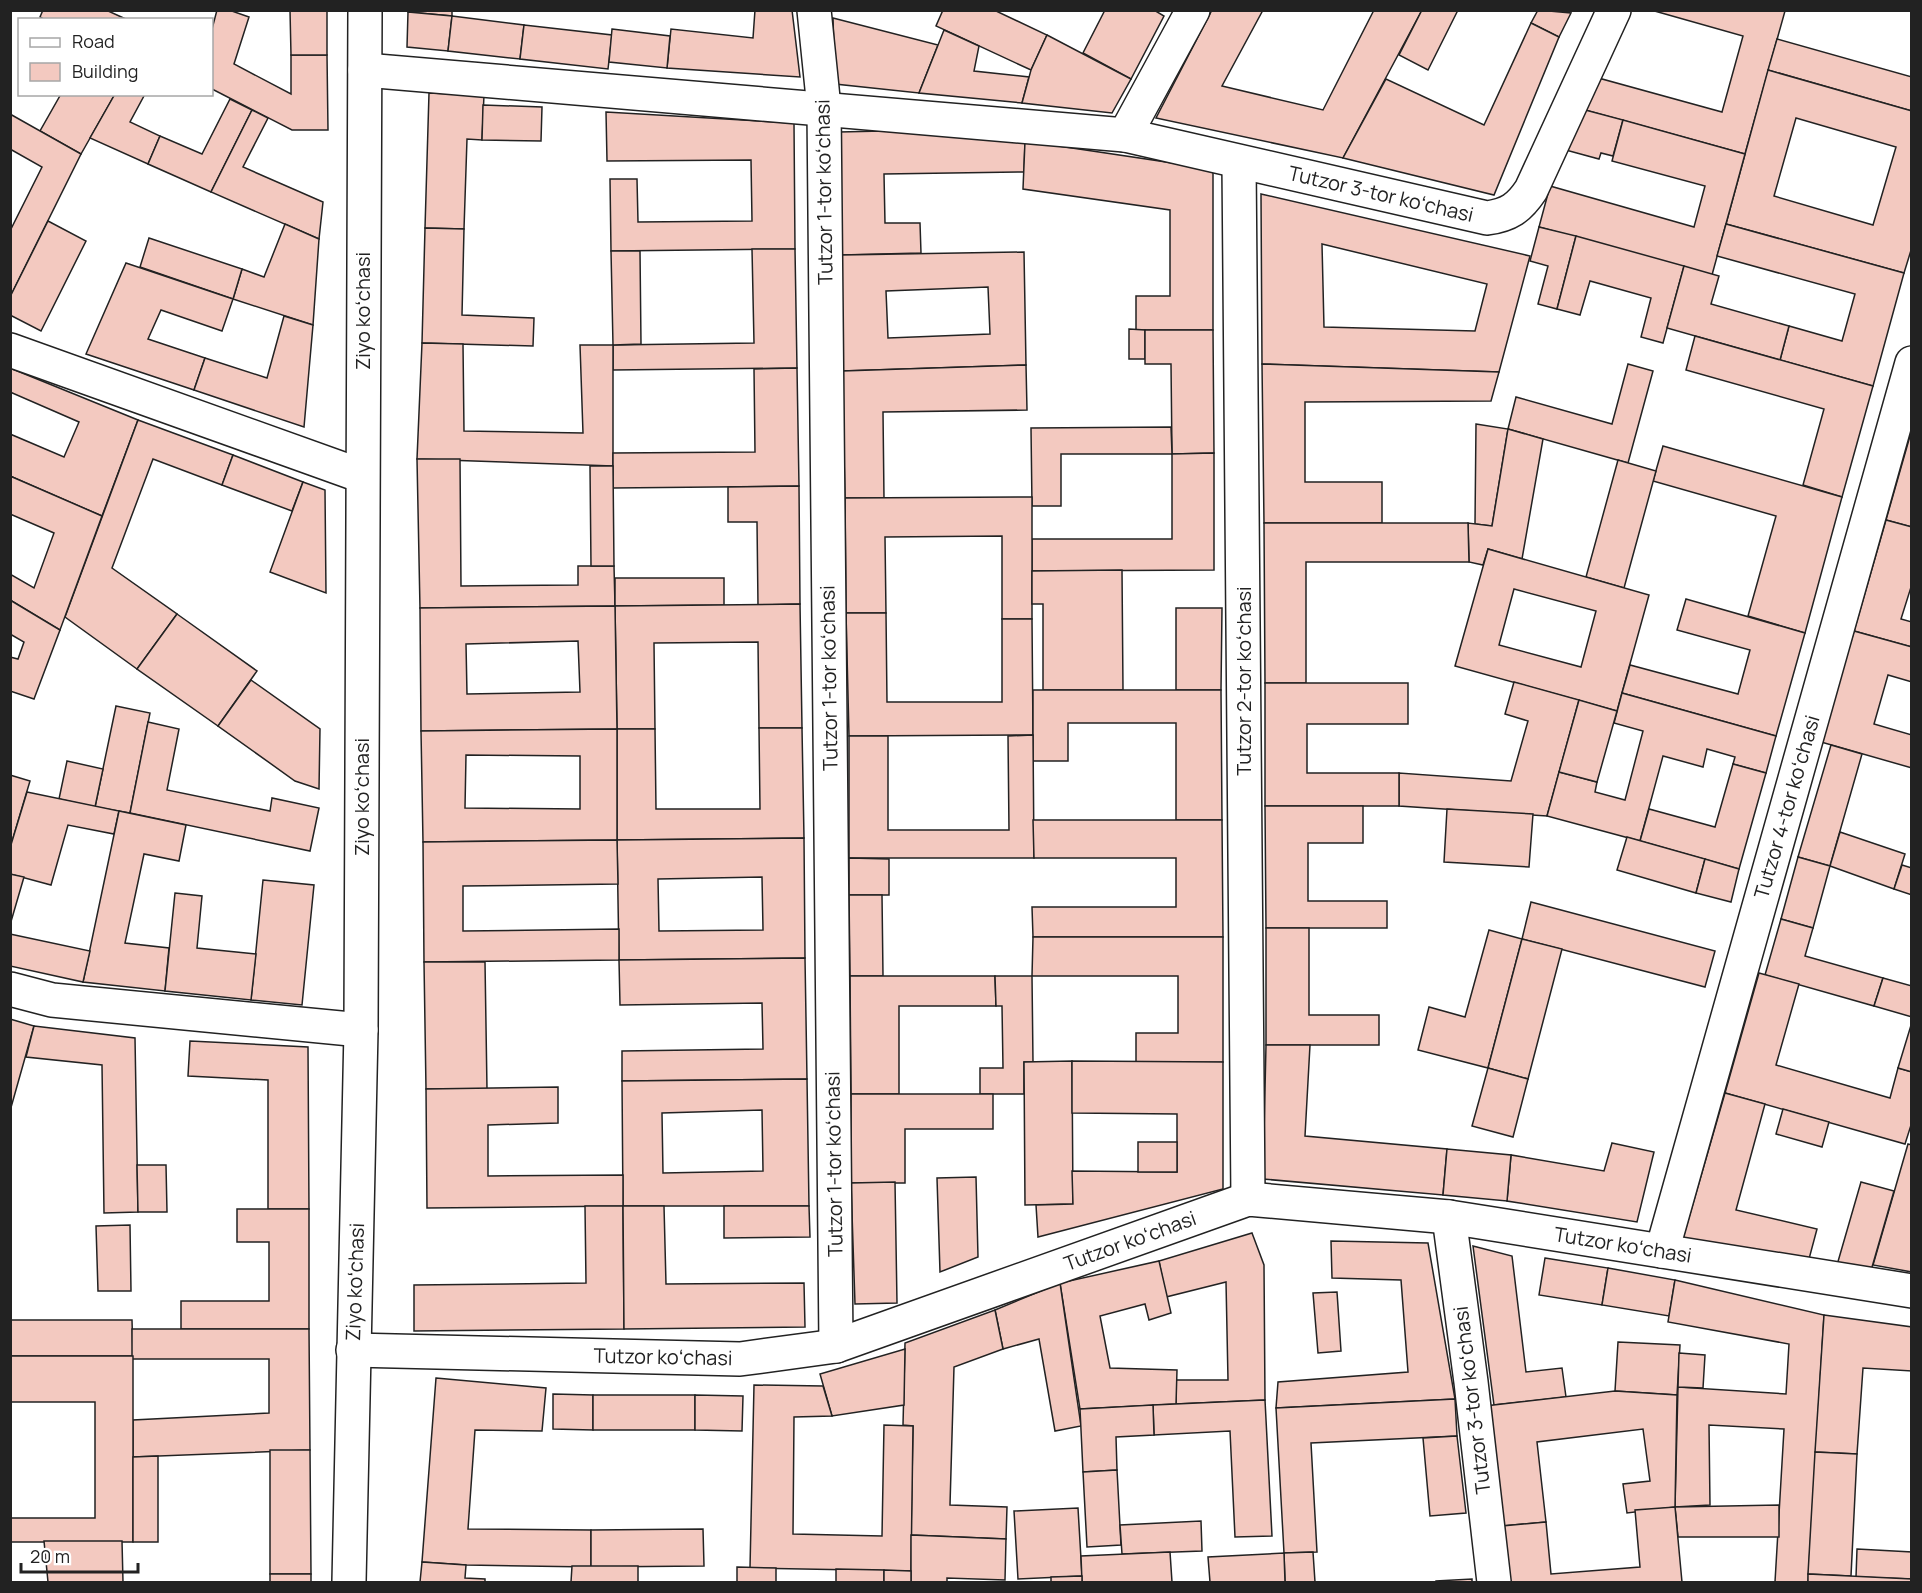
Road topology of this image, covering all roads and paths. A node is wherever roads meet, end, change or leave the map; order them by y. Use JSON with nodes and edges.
{"nodes":[{"id":1,"x":365,"y":10,"type":"edge"},
{"id":2,"x":814,"y":10,"type":"edge"},
{"id":3,"x":1193,"y":10,"type":"edge"},
{"id":4,"x":1614,"y":10,"type":"edge"},
{"id":5,"x":365,"y":70,"type":"junction"},
{"id":6,"x":824,"y":108,"type":"junction"},
{"id":7,"x":1125,"y":135,"type":"junction"},
{"id":8,"x":1239,"y":162,"type":"junction"},
{"id":9,"x":10,"y":350,"type":"edge"},
{"id":10,"x":1911,"y":363,"type":"edge"},
{"id":11,"x":362,"y":476,"type":"junction"},
{"id":12,"x":10,"y":989,"type":"edge"},
{"id":13,"x":362,"y":1030,"type":"junction"},
{"id":14,"x":1248,"y":1199,"type":"junction"},
{"id":15,"x":1449,"y":1217,"type":"junction"},
{"id":16,"x":1662,"y":1251,"type":"junction"},
{"id":17,"x":1911,"y":1291,"type":"edge"},
{"id":18,"x":836,"y":1346,"type":"junction"},
{"id":19,"x":353,"y":1350,"type":"junction"},
{"id":20,"x":349,"y":1582,"type":"edge"},
{"id":21,"x":1494,"y":1582,"type":"edge"}],
"edges":[{"from":1,"to":5,"type":"street","name":"Ziyo koʻchasi"},
{"from":2,"to":6,"type":"street","name":"Tutzor 1-tor koʻchasi"},
{"from":3,"to":7,"type":"street"},
{"from":4,"to":8,"type":"street","name":"Tutzor 3-tor koʻchasi"},
{"from":5,"to":6,"type":"street","name":"Tutzor 3-tor koʻchasi"},
{"from":5,"to":11,"type":"street","name":"Ziyo koʻchasi"},
{"from":6,"to":7,"type":"street","name":"Tutzor 3-tor koʻchasi"},
{"from":6,"to":18,"type":"street","name":"Tutzor 1-tor koʻchasi"},
{"from":7,"to":8,"type":"street","name":"Tutzor 3-tor koʻchasi"},
{"from":8,"to":14,"type":"street","name":"Tutzor 2-tor koʻchasi"},
{"from":9,"to":11,"type":"street"},
{"from":10,"to":16,"type":"street","name":"Tutzor 4-tor koʻchasi"},
{"from":11,"to":13,"type":"street","name":"Ziyo koʻchasi"},
{"from":12,"to":13,"type":"street"},
{"from":13,"to":19,"type":"street","name":"Ziyo koʻchasi"},
{"from":14,"to":15,"type":"street","name":"Tutzor koʻchasi"},
{"from":14,"to":18,"type":"street","name":"Tutzor koʻchasi"},
{"from":15,"to":16,"type":"street","name":"Tutzor koʻchasi"},
{"from":15,"to":21,"type":"street","name":"Tutzor 3-tor koʻchasi"},
{"from":16,"to":17,"type":"street","name":"Tutzor koʻchasi"},
{"from":18,"to":19,"type":"street","name":"Tutzor koʻchasi"},
{"from":19,"to":20,"type":"street","name":"Ziyo koʻchasi"}]}
